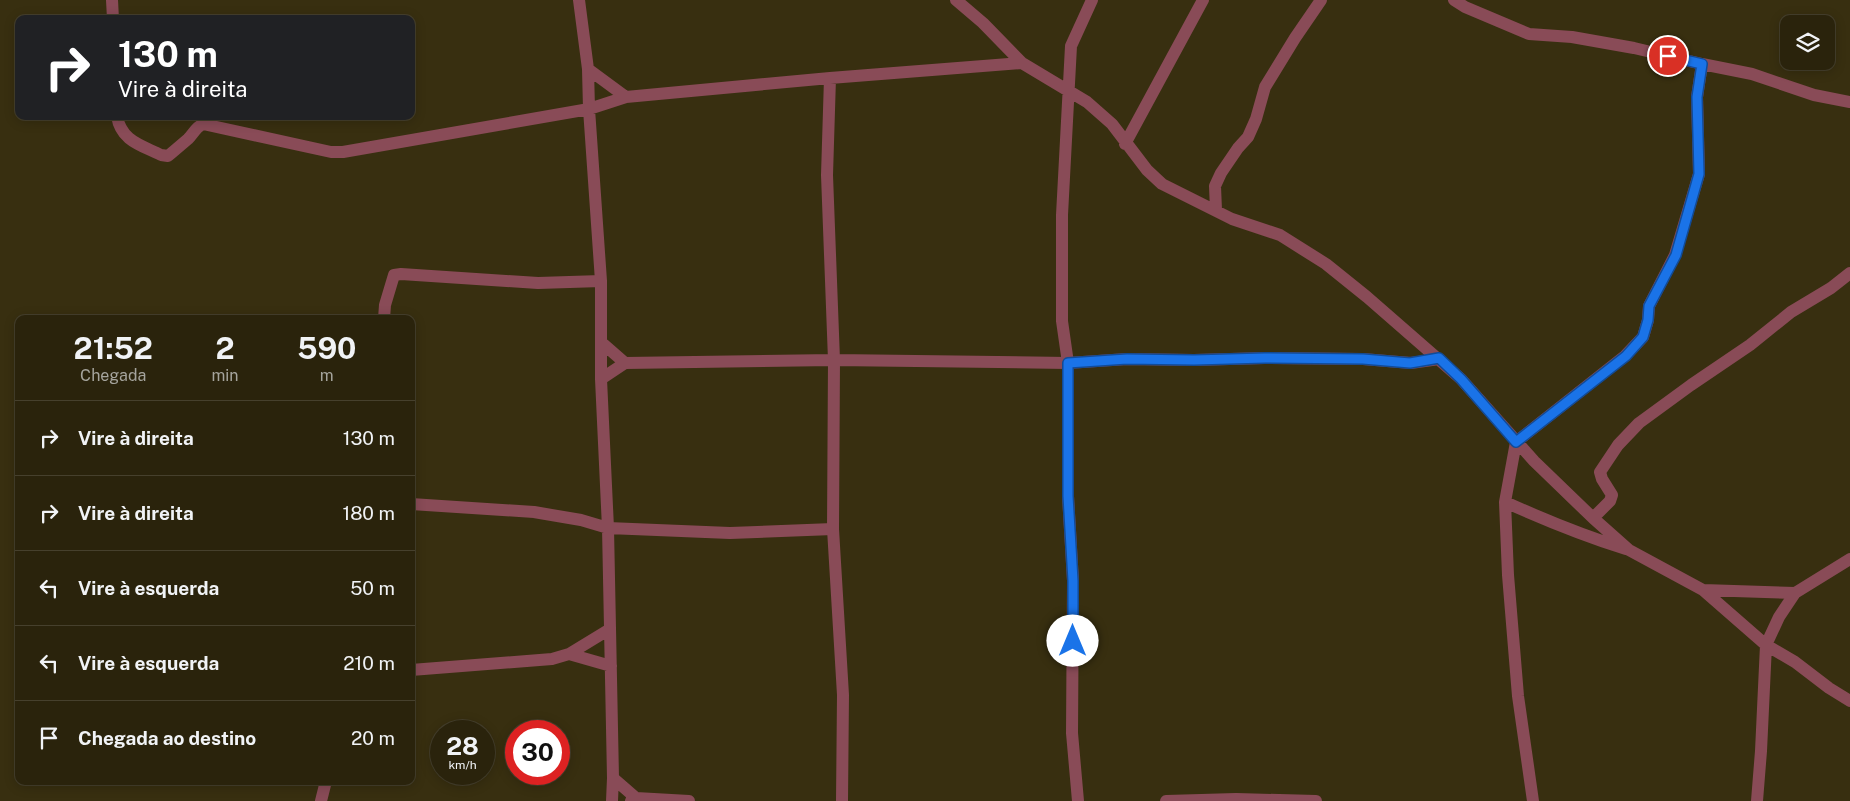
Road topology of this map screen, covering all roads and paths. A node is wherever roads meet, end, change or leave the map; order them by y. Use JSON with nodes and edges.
{"nodes":[{"id":1,"x":112,"y":0,"type":"edge"},
{"id":2,"x":579,"y":0,"type":"edge"},
{"id":3,"x":956,"y":0,"type":"edge"},
{"id":4,"x":1092,"y":0,"type":"edge"},
{"id":5,"x":1203,"y":0,"type":"edge"},
{"id":6,"x":1321,"y":0,"type":"edge"},
{"id":7,"x":1454,"y":0,"type":"edge"},
{"id":8,"x":113,"y":15,"type":"edge"},
{"id":9,"x":1022,"y":64,"type":"junction"},
{"id":10,"x":1702,"y":64,"type":"junction"},
{"id":11,"x":588,"y":70,"type":"junction"},
{"id":12,"x":830,"y":78,"type":"junction"},
{"id":13,"x":1068,"y":89,"type":"junction"},
{"id":14,"x":626,"y":97,"type":"junction"},
{"id":15,"x":1850,"y":102,"type":"edge"},
{"id":16,"x":589,"y":109,"type":"junction"},
{"id":17,"x":118,"y":120,"type":"edge"},
{"id":18,"x":1125,"y":144,"type":"junction"},
{"id":19,"x":1216,"y":210,"type":"junction"},
{"id":20,"x":1850,"y":273,"type":"edge"},
{"id":21,"x":601,"y":281,"type":"junction"},
{"id":22,"x":384,"y":315,"type":"edge"},
{"id":23,"x":601,"y":342,"type":"junction"},
{"id":24,"x":1439,"y":358,"type":"junction"},
{"id":25,"x":834,"y":360,"type":"junction"},
{"id":26,"x":625,"y":363,"type":"junction"},
{"id":27,"x":1068,"y":363,"type":"junction"},
{"id":28,"x":601,"y":379,"type":"junction"},
{"id":29,"x":1516,"y":442,"type":"junction"},
{"id":30,"x":1505,"y":502,"type":"junction"},
{"id":31,"x":415,"y":504,"type":"edge"},
{"id":32,"x":1592,"y":518,"type":"junction"},
{"id":33,"x":608,"y":528,"type":"junction"},
{"id":34,"x":833,"y":529,"type":"junction"},
{"id":35,"x":1629,"y":550,"type":"junction"},
{"id":36,"x":1850,"y":559,"type":"edge"},
{"id":37,"x":1703,"y":590,"type":"junction"},
{"id":38,"x":1795,"y":593,"type":"junction"},
{"id":39,"x":610,"y":629,"type":"junction"},
{"id":40,"x":1766,"y":645,"type":"junction"},
{"id":41,"x":569,"y":654,"type":"junction"},
{"id":42,"x":611,"y":666,"type":"junction"},
{"id":43,"x":415,"y":670,"type":"edge"},
{"id":44,"x":1850,"y":700,"type":"edge"},
{"id":45,"x":613,"y":778,"type":"junction"},
{"id":46,"x":325,"y":785,"type":"edge"},
{"id":47,"x":634,"y":800,"type":"edge"},
{"id":48,"x":1296,"y":800,"type":"edge"},
{"id":49,"x":321,"y":801,"type":"edge"},
{"id":50,"x":612,"y":801,"type":"edge"},
{"id":51,"x":689,"y":801,"type":"edge"},
{"id":52,"x":842,"y":801,"type":"edge"},
{"id":53,"x":1078,"y":801,"type":"edge"},
{"id":54,"x":1166,"y":801,"type":"edge"},
{"id":55,"x":1316,"y":801,"type":"edge"},
{"id":56,"x":1533,"y":801,"type":"edge"},
{"id":57,"x":1757,"y":801,"type":"edge"}],
"edges":[{"from":1,"to":8,"type":"street"},
{"from":2,"to":11,"type":"street"},
{"from":3,"to":9,"type":"street"},
{"from":4,"to":13,"type":"street"},
{"from":5,"to":18,"type":"street"},
{"from":6,"to":19,"type":"street"},
{"from":7,"to":10,"type":"street"},
{"from":9,"to":12,"type":"street"},
{"from":9,"to":13,"type":"street"},
{"from":10,"to":15,"type":"street"},
{"from":10,"to":29,"type":"street"},
{"from":11,"to":14,"type":"street"},
{"from":11,"to":16,"type":"street"},
{"from":12,"to":14,"type":"street"},
{"from":12,"to":25,"type":"street"},
{"from":13,"to":18,"type":"street"},
{"from":13,"to":27,"type":"street"},
{"from":14,"to":16,"type":"street"},
{"from":16,"to":17,"type":"street"},
{"from":16,"to":21,"type":"street"},
{"from":18,"to":19,"type":"street"},
{"from":19,"to":24,"type":"street"},
{"from":20,"to":32,"type":"street"},
{"from":21,"to":22,"type":"street"},
{"from":21,"to":23,"type":"street"},
{"from":23,"to":26,"type":"street"},
{"from":23,"to":28,"type":"street"},
{"from":24,"to":27,"type":"street"},
{"from":24,"to":29,"type":"street"},
{"from":25,"to":26,"type":"street"},
{"from":25,"to":27,"type":"street"},
{"from":25,"to":34,"type":"street"},
{"from":26,"to":28,"type":"street"},
{"from":27,"to":53,"type":"street"},
{"from":28,"to":33,"type":"street"},
{"from":29,"to":30,"type":"street"},
{"from":29,"to":32,"type":"street"},
{"from":30,"to":35,"type":"street"},
{"from":30,"to":56,"type":"street"},
{"from":31,"to":33,"type":"street"},
{"from":32,"to":35,"type":"street"},
{"from":33,"to":34,"type":"street"},
{"from":33,"to":39,"type":"street"},
{"from":34,"to":52,"type":"street"},
{"from":35,"to":37,"type":"street"},
{"from":36,"to":38,"type":"street"},
{"from":37,"to":38,"type":"street"},
{"from":37,"to":40,"type":"street"},
{"from":38,"to":40,"type":"street"},
{"from":39,"to":41,"type":"street"},
{"from":39,"to":42,"type":"street"},
{"from":40,"to":44,"type":"street"},
{"from":40,"to":57,"type":"street"},
{"from":41,"to":42,"type":"street"},
{"from":41,"to":43,"type":"street"},
{"from":42,"to":45,"type":"street"},
{"from":45,"to":47,"type":"street"},
{"from":45,"to":50,"type":"street"},
{"from":46,"to":49,"type":"street"},
{"from":47,"to":51,"type":"street"},
{"from":48,"to":54,"type":"street"},
{"from":48,"to":55,"type":"street"}]}
